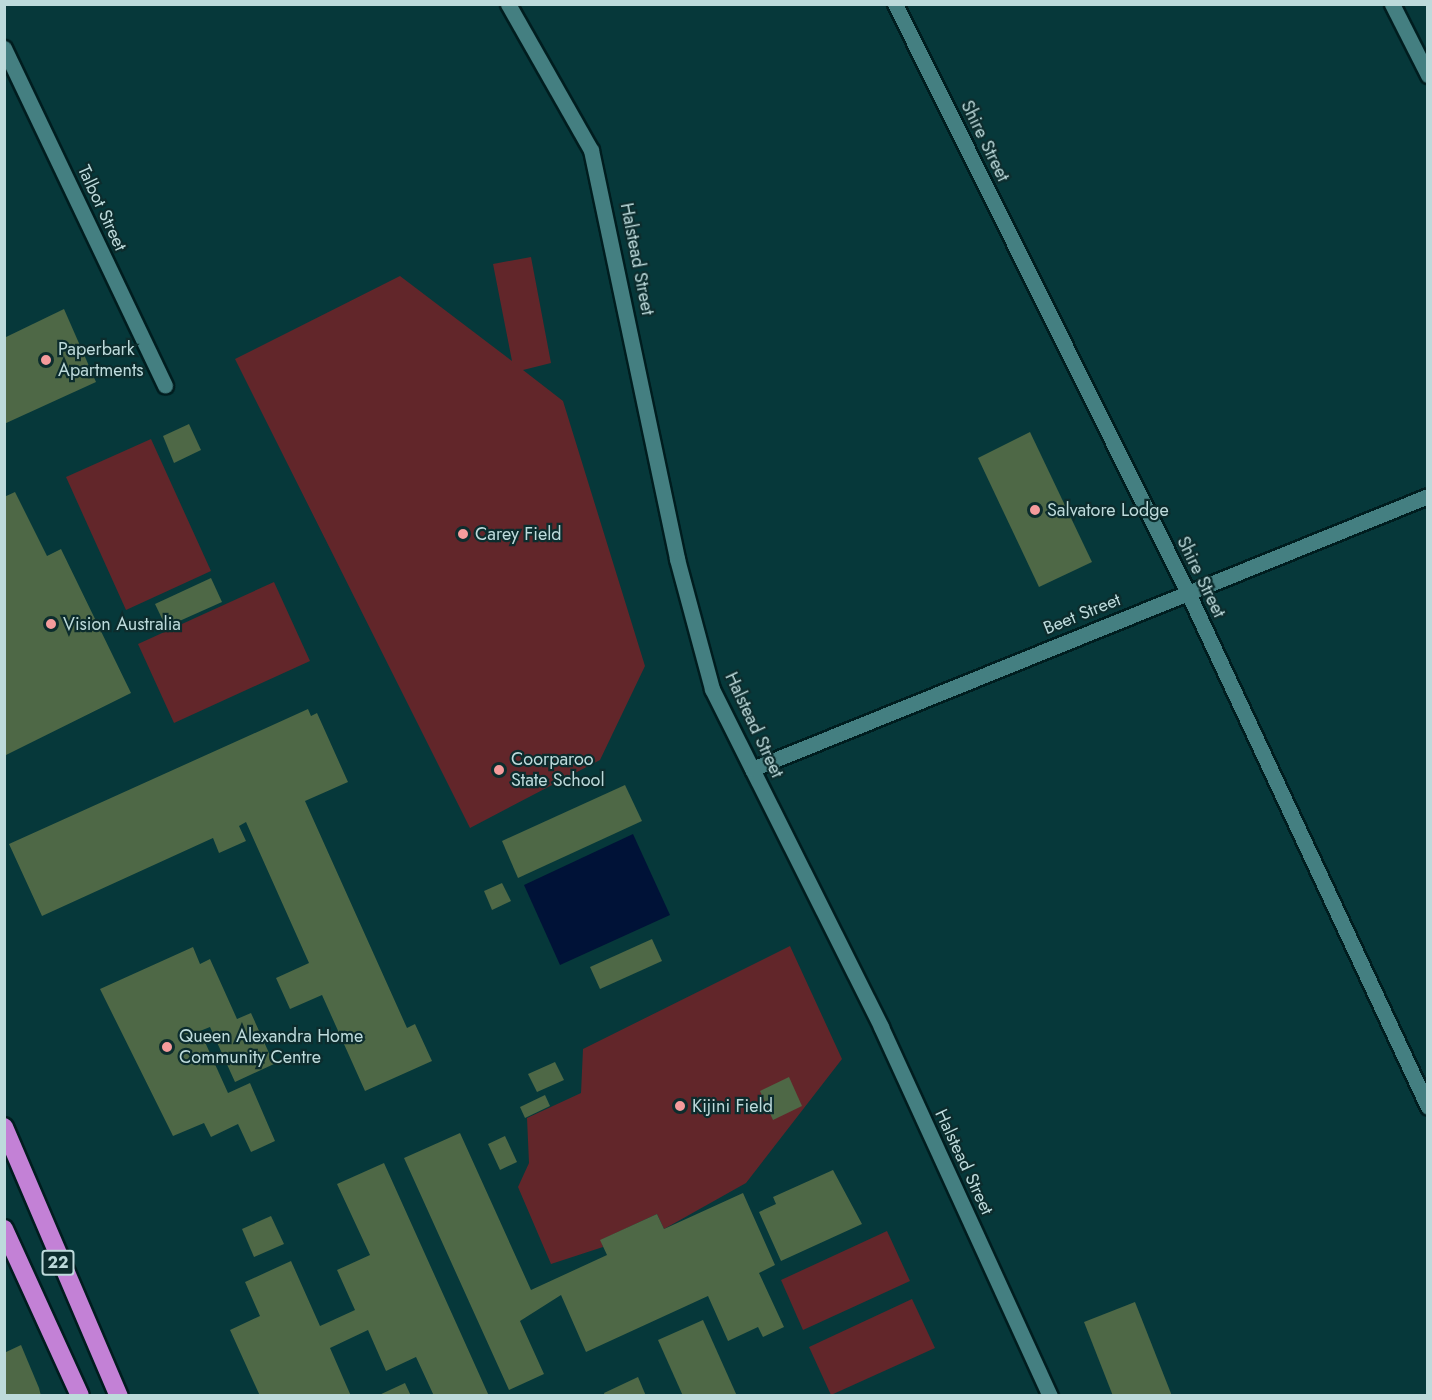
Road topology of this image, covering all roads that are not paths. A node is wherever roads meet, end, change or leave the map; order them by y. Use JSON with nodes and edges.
{"nodes":[{"id":1,"x":508,"y":4,"type":"edge"},
{"id":2,"x":895,"y":4,"type":"edge"},
{"id":3,"x":1392,"y":4,"type":"edge"},
{"id":4,"x":4,"y":48,"type":"edge"},
{"id":5,"x":1428,"y":75,"type":"edge"},
{"id":6,"x":165,"y":386,"type":"dead end"},
{"id":7,"x":1428,"y":496,"type":"edge"},
{"id":8,"x":1188,"y":593,"type":"junction"},
{"id":9,"x":752,"y":769,"type":"junction"},
{"id":10,"x":1428,"y":1107,"type":"edge"},
{"id":11,"x":4,"y":1127,"type":"edge"},
{"id":12,"x":4,"y":1229,"type":"edge"},
{"id":13,"x":80,"y":1395,"type":"edge"},
{"id":14,"x":119,"y":1395,"type":"edge"},
{"id":15,"x":1050,"y":1395,"type":"edge"}],
"edges":[{"from":1,"to":9,"type":"street","name":"Halstead Street"},
{"from":2,"to":8,"type":"street","name":"Shire Street"},
{"from":3,"to":5,"type":"street"},
{"from":4,"to":6,"type":"street","name":"Talbot Street"},
{"from":7,"to":8,"type":"street","name":"Beet Street"},
{"from":8,"to":9,"type":"street","name":"Beet Street"},
{"from":8,"to":10,"type":"street","name":"Shire Street"},
{"from":9,"to":15,"type":"street","name":"Halstead Street"},
{"from":11,"to":14,"type":"highway","number":"22"},
{"from":12,"to":13,"type":"highway","number":"22"}]}
